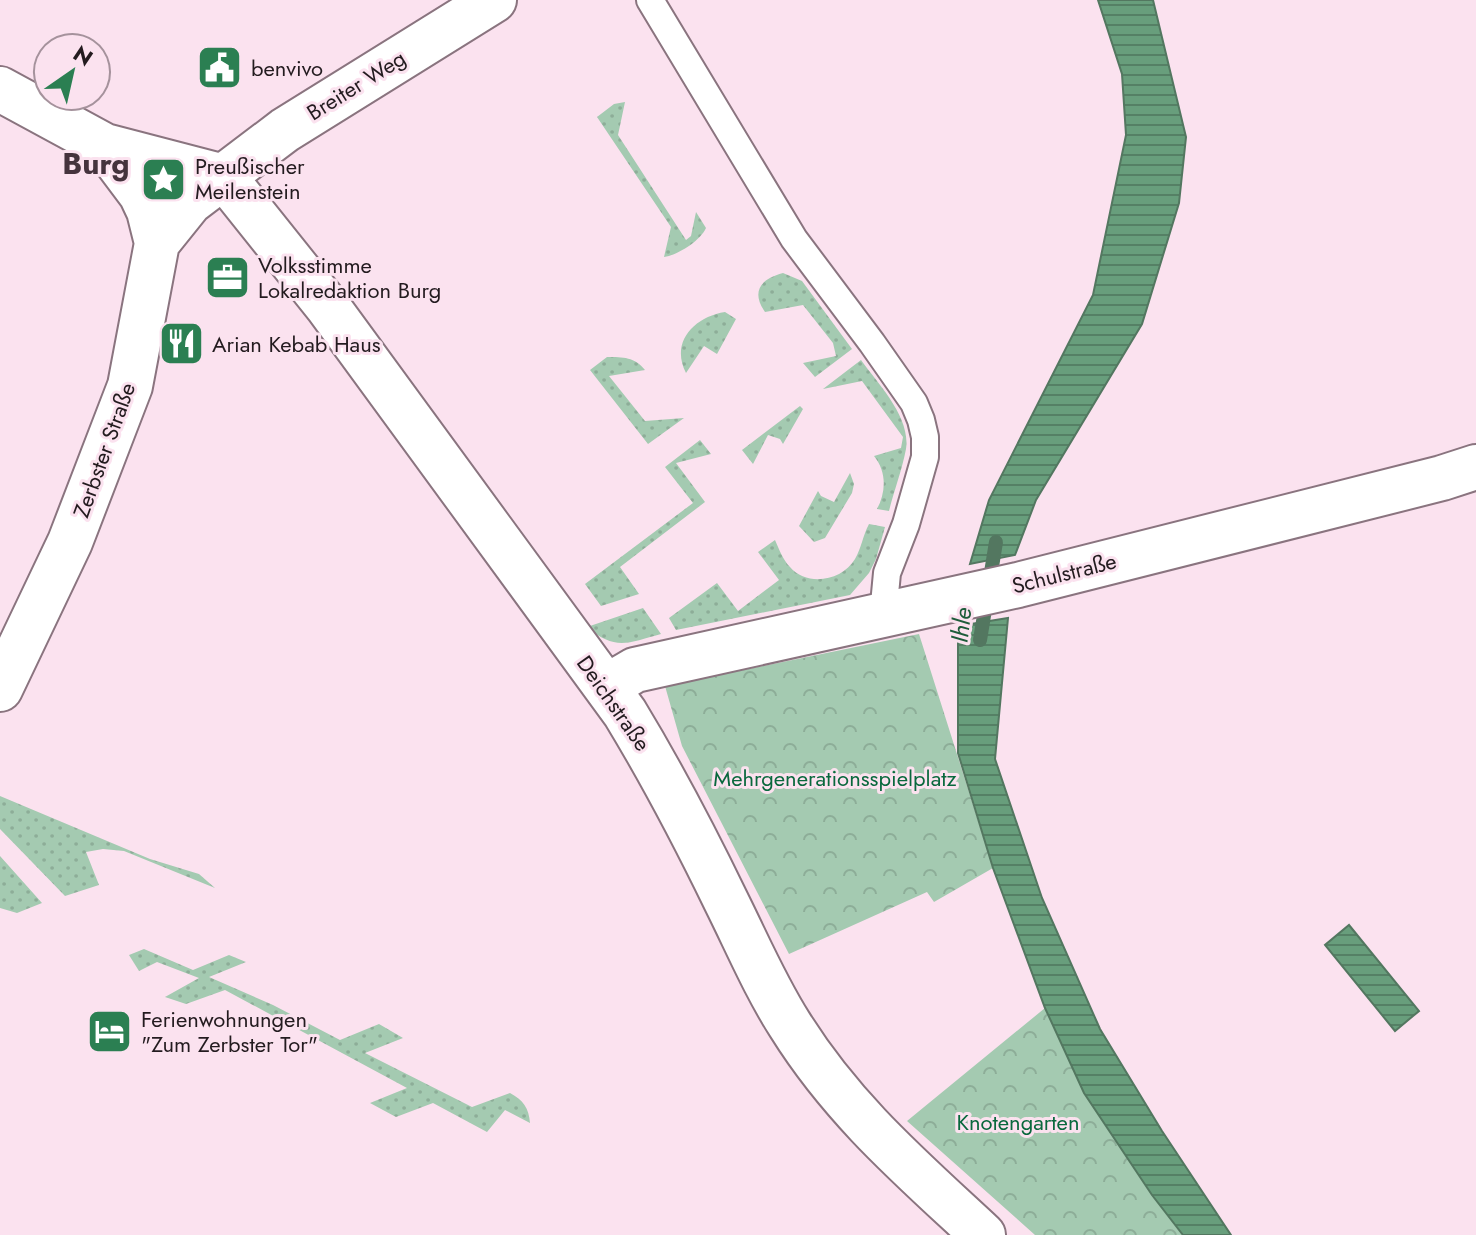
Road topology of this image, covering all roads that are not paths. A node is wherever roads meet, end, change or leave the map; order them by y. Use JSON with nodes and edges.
{"nodes":[{"id":1,"x":494,"y":0,"type":"edge"},
{"id":2,"x":650,"y":0,"type":"edge"},
{"id":3,"x":0,"y":89,"type":"edge"},
{"id":4,"x":105,"y":146,"type":"junction"},
{"id":5,"x":224,"y":177,"type":"junction"},
{"id":6,"x":157,"y":243,"type":"junction"},
{"id":7,"x":1476,"y":467,"type":"edge"},
{"id":8,"x":883,"y":615,"type":"junction"},
{"id":9,"x":606,"y":687,"type":"junction"},
{"id":10,"x":0,"y":689,"type":"edge"},
{"id":11,"x":983,"y":1235,"type":"edge"}],
"edges":[{"from":1,"to":5,"type":"street","name":"Breiter Weg"},
{"from":2,"to":8,"type":"lane"},
{"from":3,"to":4,"type":"street"},
{"from":4,"to":5,"type":"street"},
{"from":4,"to":6,"type":"street"},
{"from":5,"to":6,"type":"street","name":"Zerbster Straße"},
{"from":5,"to":9,"type":"street","name":"Deichstraße"},
{"from":6,"to":10,"type":"street","name":"Zerbster Straße"},
{"from":7,"to":8,"type":"street","name":"Schulstraße"},
{"from":8,"to":9,"type":"street","name":"Schulstraße"},
{"from":9,"to":11,"type":"street","name":"Deichstraße"}]}
